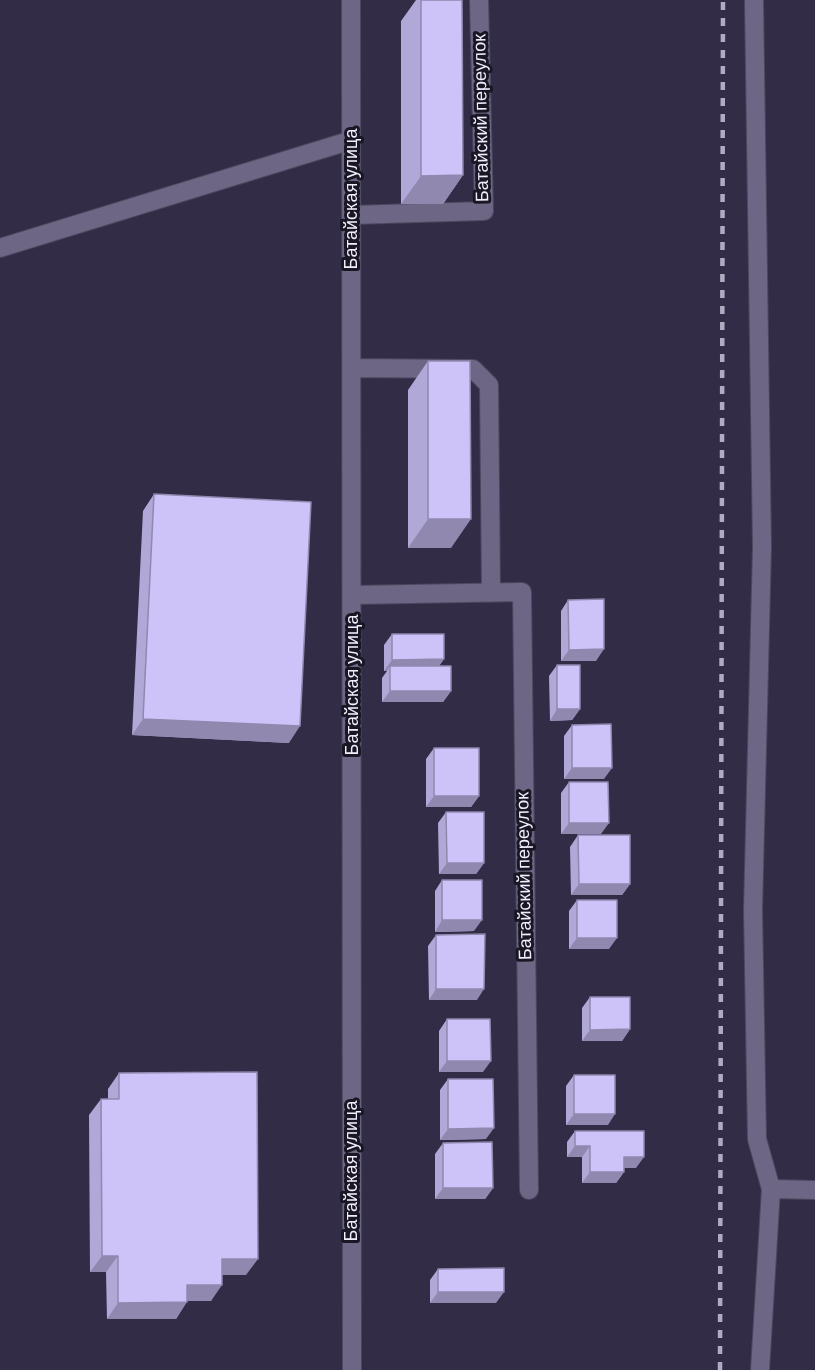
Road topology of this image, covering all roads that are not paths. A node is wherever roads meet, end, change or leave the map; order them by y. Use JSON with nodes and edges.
{"nodes":[{"id":1,"x":351,"y":0,"type":"edge"},
{"id":2,"x":479,"y":0,"type":"edge"},
{"id":3,"x":754,"y":0,"type":"edge"},
{"id":4,"x":352,"y":140,"type":"junction"},
{"id":5,"x":352,"y":215,"type":"junction"},
{"id":6,"x":0,"y":248,"type":"edge"},
{"id":7,"x":352,"y":368,"type":"junction"},
{"id":8,"x":491,"y":592,"type":"junction"},
{"id":9,"x":353,"y":595,"type":"junction"},
{"id":10,"x":771,"y":1189,"type":"junction"},
{"id":11,"x":528,"y":1190,"type":"dead end"},
{"id":12,"x":815,"y":1190,"type":"edge"},
{"id":13,"x":352,"y":1370,"type":"edge"},
{"id":14,"x":760,"y":1370,"type":"edge"}],
"edges":[{"from":1,"to":4,"type":"street","name":"Батайская улица"},
{"from":2,"to":5,"type":"street","name":"Батайский переулок"},
{"from":3,"to":10,"type":"street"},
{"from":4,"to":5,"type":"street","name":"Батайская улица"},
{"from":4,"to":6,"type":"street"},
{"from":5,"to":7,"type":"street","name":"Батайская улица"},
{"from":7,"to":8,"type":"street"},
{"from":7,"to":9,"type":"street","name":"Батайская улица"},
{"from":8,"to":9,"type":"street","name":"Батайский переулок"},
{"from":8,"to":11,"type":"street","name":"Батайский переулок"},
{"from":9,"to":13,"type":"street","name":"Батайская улица"},
{"from":10,"to":12,"type":"street"},
{"from":10,"to":14,"type":"street"}]}
